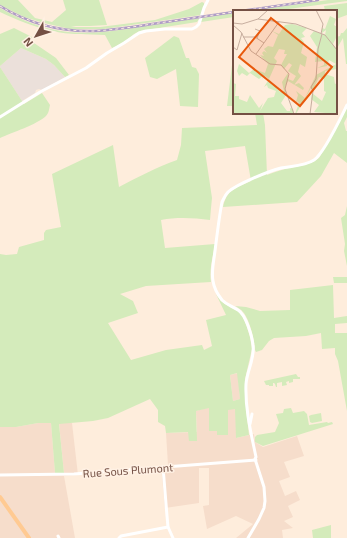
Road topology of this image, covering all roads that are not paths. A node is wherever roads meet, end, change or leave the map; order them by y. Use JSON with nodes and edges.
{"nodes":[{"id":1,"x":208,"y":0,"type":"edge"},
{"id":2,"x":347,"y":106,"type":"edge"},
{"id":3,"x":0,"y":117,"type":"edge"},
{"id":4,"x":252,"y":414,"type":"dead end"},
{"id":5,"x":250,"y":426,"type":"junction"},
{"id":6,"x":256,"y":460,"type":"junction"},
{"id":7,"x":163,"y":468,"type":"junction"},
{"id":8,"x":0,"y":475,"type":"edge"},
{"id":9,"x":0,"y":497,"type":"edge"},
{"id":10,"x":168,"y":527,"type":"junction"},
{"id":11,"x":28,"y":538,"type":"edge"},
{"id":12,"x":119,"y":538,"type":"edge"},
{"id":13,"x":173,"y":538,"type":"edge"},
{"id":14,"x":248,"y":538,"type":"edge"}],
"edges":[{"from":1,"to":3,"type":"street"},
{"from":2,"to":5,"type":"street"},
{"from":4,"to":5,"type":"street"},
{"from":5,"to":6,"type":"street"},
{"from":6,"to":7,"type":"street","name":"Rue Sous Plumont"},
{"from":6,"to":14,"type":"street"},
{"from":7,"to":8,"type":"street","name":"Rue Sous Plumont"},
{"from":7,"to":10,"type":"street"},
{"from":9,"to":11,"type":"main road"},
{"from":10,"to":12,"type":"street"},
{"from":10,"to":13,"type":"street"}]}
